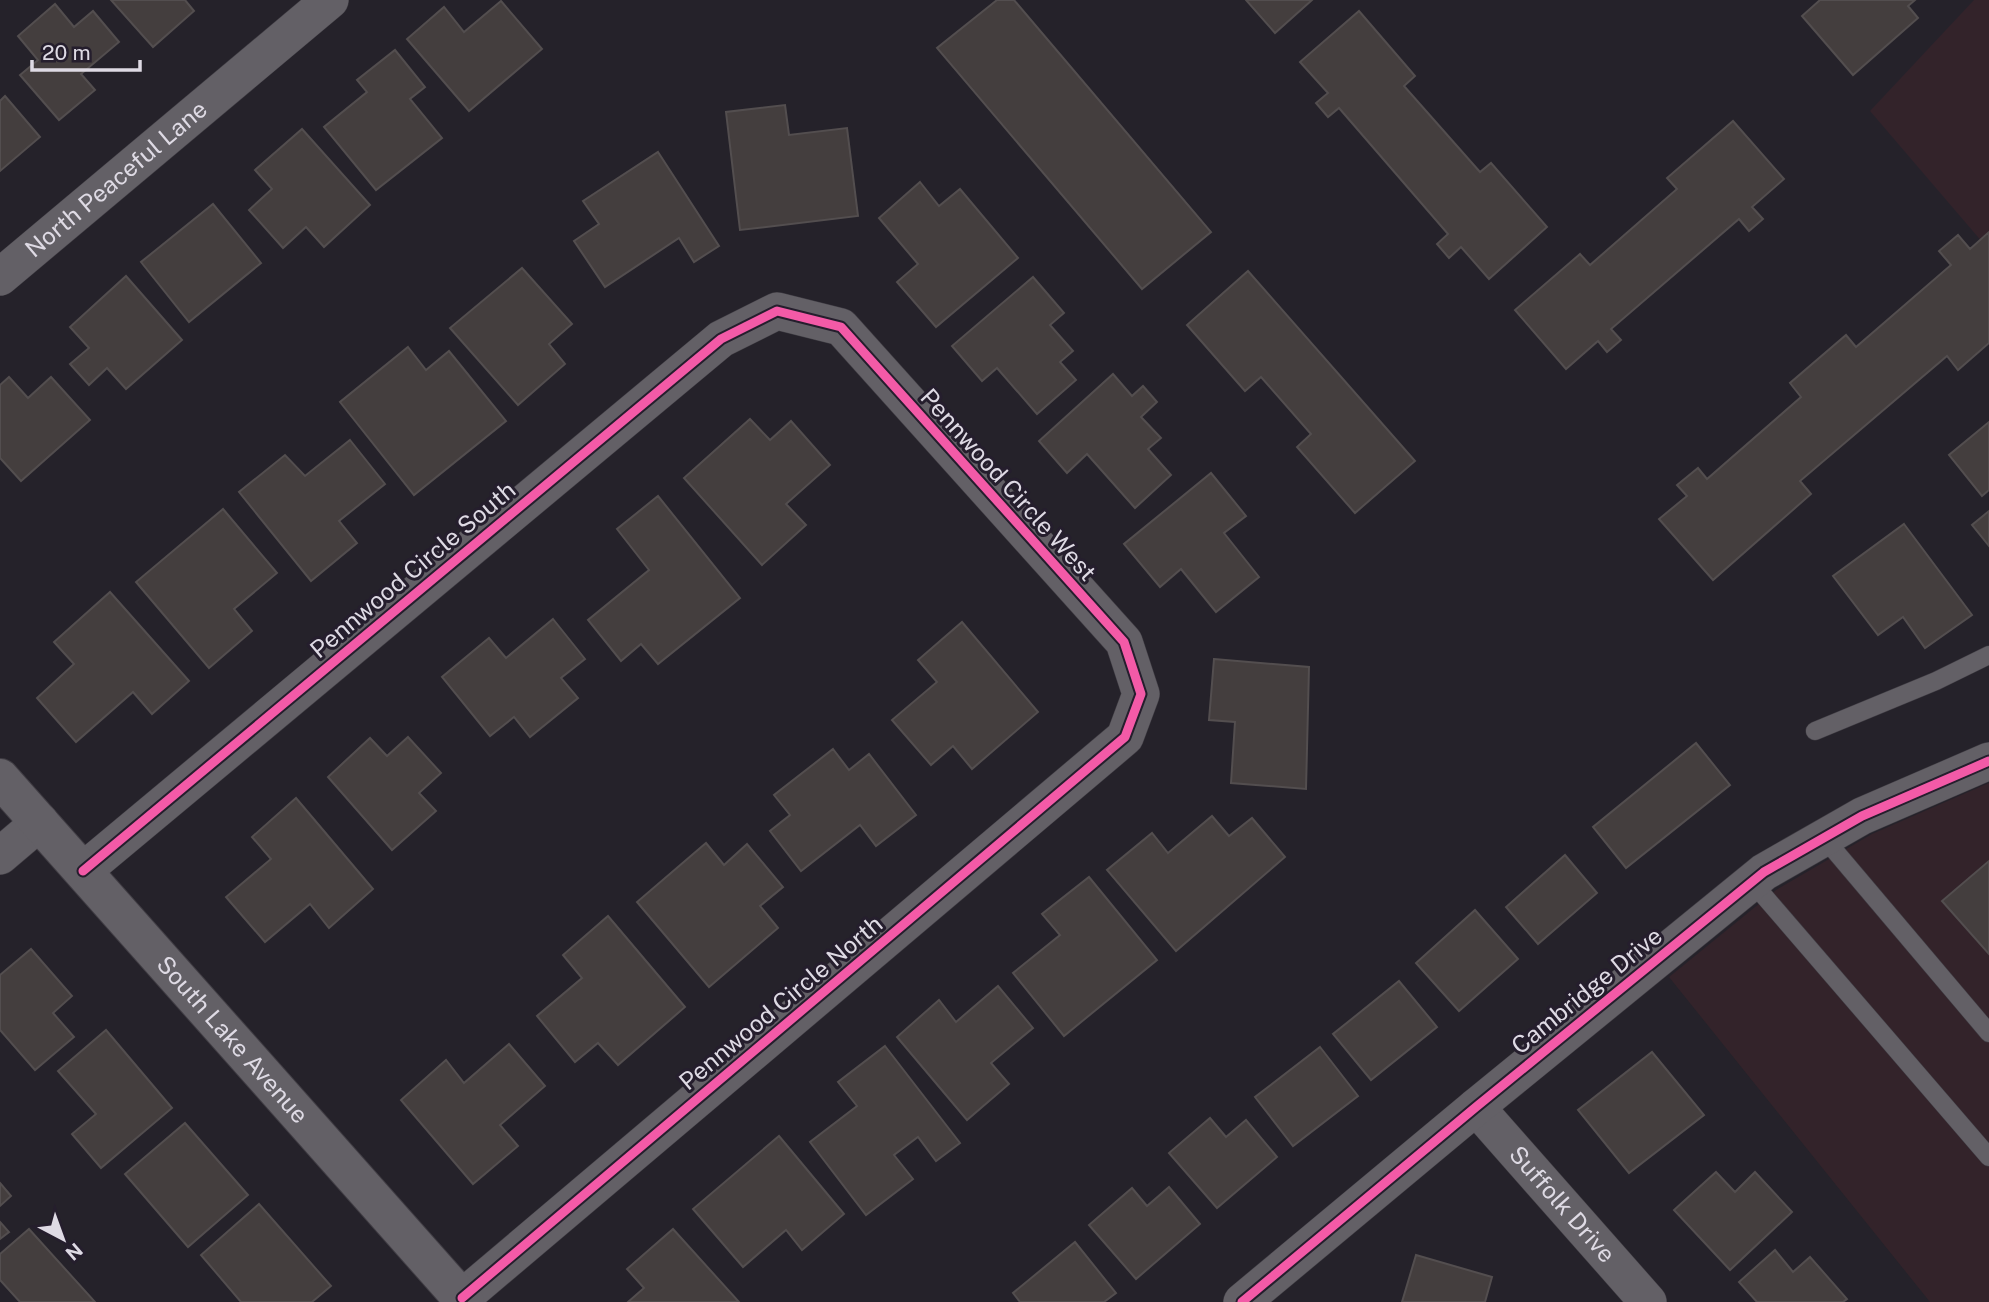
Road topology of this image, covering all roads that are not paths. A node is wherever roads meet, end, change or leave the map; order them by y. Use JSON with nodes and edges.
{"nodes":[{"id":1,"x":330,"y":0,"type":"edge"},
{"id":2,"x":0,"y":277,"type":"edge"},
{"id":3,"x":777,"y":311,"type":"joint"},
{"id":4,"x":1989,"y":655,"type":"edge"},
{"id":5,"x":1815,"y":731,"type":"dead end"},
{"id":6,"x":1125,"y":737,"type":"joint"},
{"id":7,"x":1989,"y":761,"type":"edge"},
{"id":8,"x":0,"y":778,"type":"edge"},
{"id":9,"x":40,"y":822,"type":"junction"},
{"id":10,"x":1824,"y":838,"type":"junction"},
{"id":11,"x":0,"y":856,"type":"edge"},
{"id":12,"x":83,"y":871,"type":"junction"},
{"id":13,"x":1752,"y":882,"type":"junction"},
{"id":14,"x":1989,"y":1033,"type":"edge"},
{"id":15,"x":1476,"y":1107,"type":"junction"},
{"id":16,"x":1989,"y":1157,"type":"edge"},
{"id":17,"x":463,"y":1300,"type":"edge"},
{"id":18,"x":1242,"y":1302,"type":"edge"},
{"id":19,"x":1648,"y":1302,"type":"edge"}],
"edges":[{"from":1,"to":2,"type":"street","name":"North Peaceful Lane"},
{"from":3,"to":6,"type":"street","name":"Pennwood Circle West"},
{"from":3,"to":12,"type":"street","name":"Pennwood Circle South"},
{"from":4,"to":5,"type":"lane"},
{"from":6,"to":17,"type":"street","name":"Pennwood Circle North"},
{"from":7,"to":10,"type":"street","name":"Cambridge Drive"},
{"from":8,"to":9,"type":"street","name":"South Lake Avenue"},
{"from":9,"to":11,"type":"street"},
{"from":9,"to":12,"type":"street","name":"South Lake Avenue"},
{"from":10,"to":13,"type":"street","name":"Cambridge Drive"},
{"from":10,"to":14,"type":"lane"},
{"from":12,"to":17,"type":"street","name":"South Lake Avenue"},
{"from":13,"to":15,"type":"street","name":"Cambridge Drive"},
{"from":13,"to":16,"type":"lane"},
{"from":15,"to":18,"type":"street","name":"Cambridge Drive"},
{"from":15,"to":19,"type":"street","name":"Suffolk Drive"}]}
